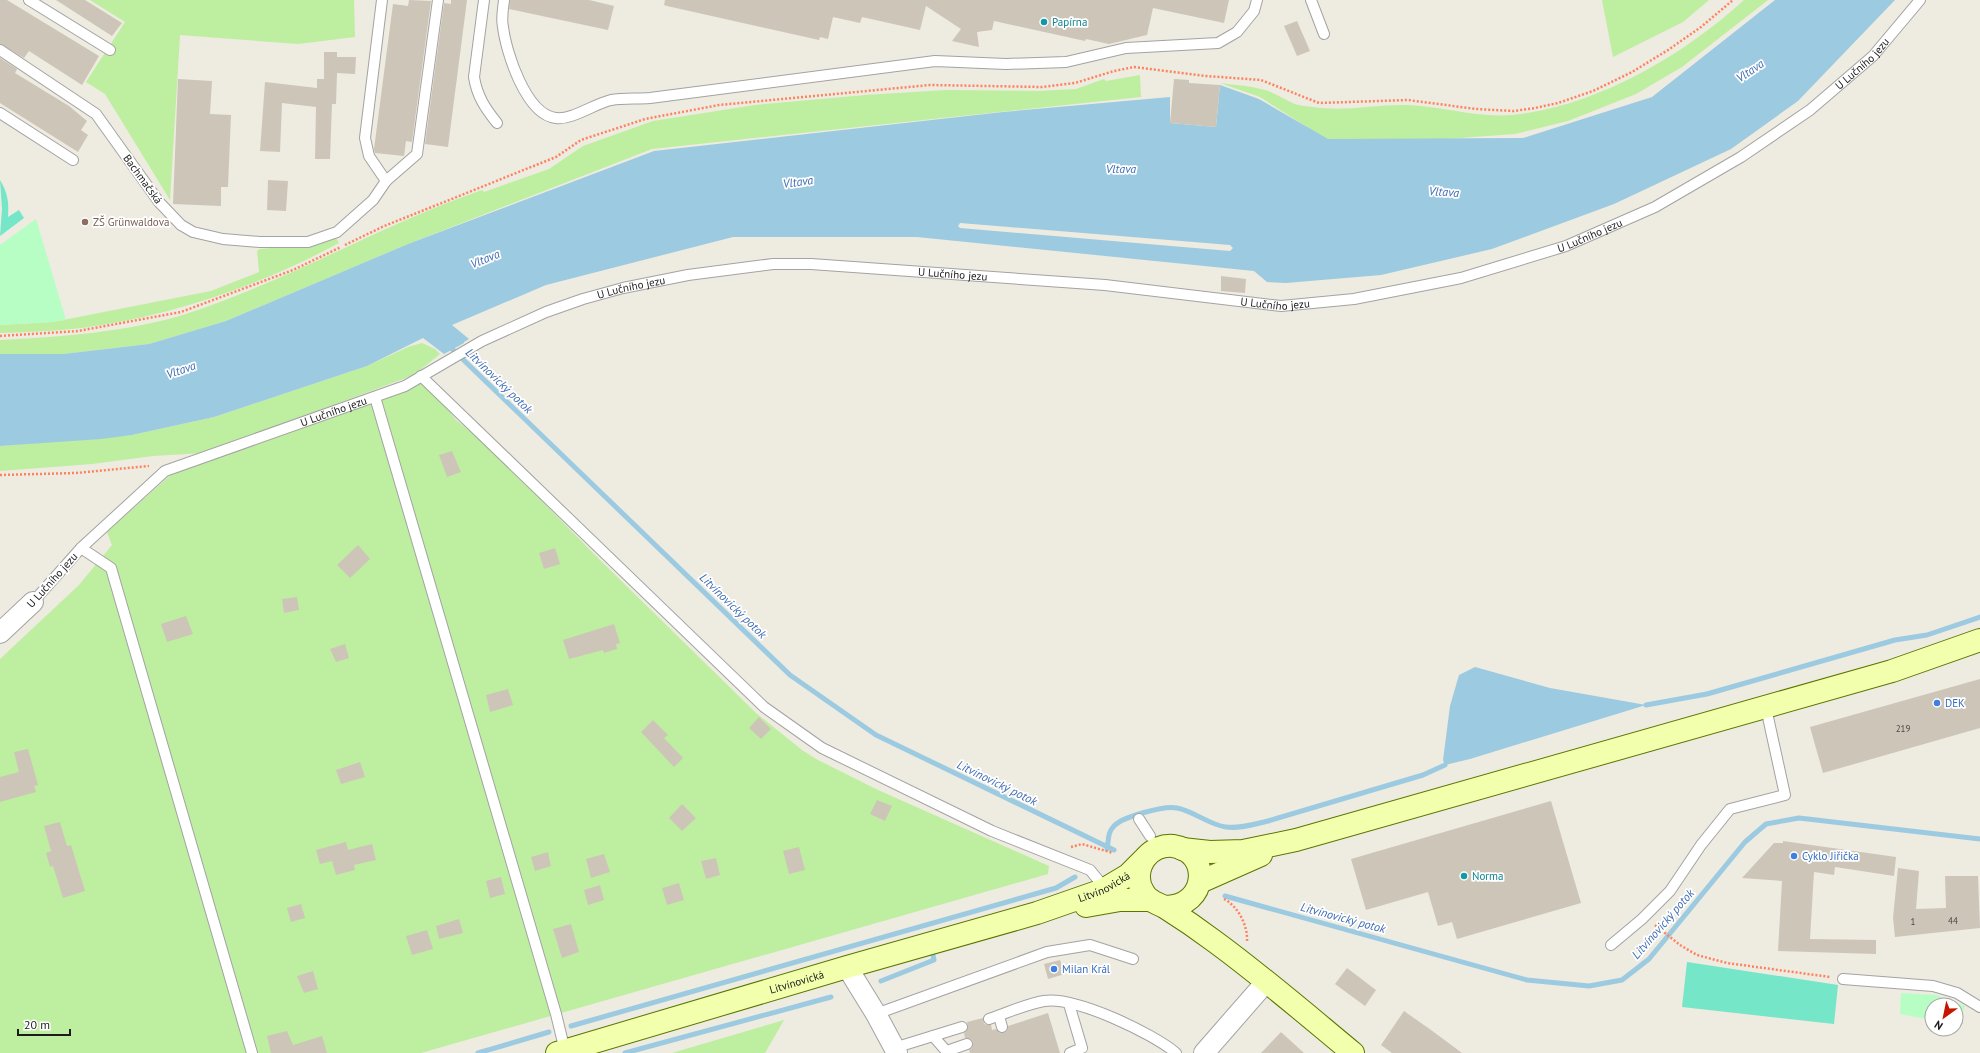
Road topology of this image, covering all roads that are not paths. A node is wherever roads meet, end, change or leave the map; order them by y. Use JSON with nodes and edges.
{"nodes":[{"id":1,"x":29,"y":0,"type":"edge"},
{"id":2,"x":382,"y":0,"type":"edge"},
{"id":3,"x":438,"y":0,"type":"edge"},
{"id":4,"x":484,"y":0,"type":"edge"},
{"id":5,"x":504,"y":0,"type":"edge"},
{"id":6,"x":1257,"y":0,"type":"edge"},
{"id":7,"x":1311,"y":0,"type":"edge"},
{"id":8,"x":1920,"y":0,"type":"edge"},
{"id":9,"x":1324,"y":34,"type":"dead end"},
{"id":10,"x":0,"y":50,"type":"edge"},
{"id":11,"x":110,"y":50,"type":"dead end"},
{"id":12,"x":0,"y":113,"type":"edge"},
{"id":13,"x":497,"y":123,"type":"dead end"},
{"id":14,"x":73,"y":160,"type":"dead end"},
{"id":15,"x":386,"y":181,"type":"junction"},
{"id":16,"x":421,"y":376,"type":"junction"},
{"id":17,"x":374,"y":397,"type":"junction"},
{"id":18,"x":81,"y":548,"type":"junction"},
{"id":19,"x":33,"y":602,"type":"joint"},
{"id":20,"x":0,"y":633,"type":"edge"},
{"id":21,"x":1980,"y":640,"type":"edge"},
{"id":22,"x":1766,"y":708,"type":"junction"},
{"id":23,"x":1296,"y":840,"type":"junction"},
{"id":24,"x":1182,"y":848,"type":"junction"},
{"id":25,"x":1143,"y":860,"type":"junction"},
{"id":26,"x":1099,"y":881,"type":"junction"},
{"id":27,"x":1199,"y":886,"type":"junction"},
{"id":28,"x":1157,"y":904,"type":"junction"},
{"id":29,"x":1037,"y":913,"type":"junction"},
{"id":30,"x":1214,"y":941,"type":"junction"},
{"id":31,"x":1611,"y":945,"type":"dead end"},
{"id":32,"x":1133,"y":959,"type":"dead end"},
{"id":33,"x":847,"y":967,"type":"junction"},
{"id":34,"x":1843,"y":979,"type":"road end"},
{"id":35,"x":1266,"y":982,"type":"junction"},
{"id":36,"x":1069,"y":1004,"type":"junction"},
{"id":37,"x":1980,"y":1007,"type":"edge"},
{"id":38,"x":876,"y":1014,"type":"junction"},
{"id":39,"x":962,"y":1027,"type":"dead end"},
{"id":40,"x":1002,"y":1028,"type":"dead end"},
{"id":41,"x":934,"y":1036,"type":"junction"},
{"id":42,"x":967,"y":1044,"type":"dead end"},
{"id":43,"x":896,"y":1050,"type":"edge"},
{"id":44,"x":561,"y":1052,"type":"edge"},
{"id":45,"x":947,"y":1052,"type":"edge"},
{"id":46,"x":252,"y":1053,"type":"edge"},
{"id":47,"x":1070,"y":1053,"type":"edge"},
{"id":48,"x":1176,"y":1053,"type":"edge"},
{"id":49,"x":1204,"y":1053,"type":"edge"},
{"id":50,"x":1353,"y":1053,"type":"edge"}],
"edges":[{"from":1,"to":11,"type":"lane"},
{"from":2,"to":15,"type":"lane"},
{"from":3,"to":15,"type":"lane","name":"Bachmačská"},
{"from":4,"to":13,"type":"lane"},
{"from":5,"to":6,"type":"lane"},
{"from":7,"to":9,"type":"lane"},
{"from":8,"to":16,"type":"lane","name":"U Lučního jezu"},
{"from":10,"to":15,"type":"lane","name":"Bachmačská"},
{"from":12,"to":14,"type":"lane"},
{"from":16,"to":17,"type":"lane","name":"U Lučního jezu"},
{"from":16,"to":26,"type":"lane"},
{"from":17,"to":18,"type":"lane","name":"U Lučního jezu"},
{"from":17,"to":44,"type":"lane"},
{"from":18,"to":19,"type":"lane","name":"U Lučního jezu"},
{"from":18,"to":46,"type":"lane"},
{"from":19,"to":20,"type":"street","name":"U Lučního jezu"},
{"from":21,"to":22,"type":"main road"},
{"from":22,"to":23,"type":"main road"},
{"from":22,"to":31,"type":"lane"},
{"from":23,"to":24,"type":"main road"},
{"from":23,"to":26,"type":"main road"},
{"from":23,"to":27,"type":"main road"},
{"from":24,"to":25,"type":"main road"},
{"from":24,"to":27,"type":"main road"},
{"from":25,"to":28,"type":"main road"},
{"from":25,"to":29,"type":"main road","name":"Litvínovická"},
{"from":26,"to":29,"type":"main road"},
{"from":27,"to":28,"type":"main road"},
{"from":27,"to":30,"type":"main road"},
{"from":28,"to":29,"type":"main road","name":"Litvínovická"},
{"from":28,"to":30,"type":"main road"},
{"from":29,"to":33,"type":"main road","name":"Litvínovická"},
{"from":30,"to":35,"type":"main road"},
{"from":32,"to":38,"type":"lane"},
{"from":33,"to":38,"type":"street"},
{"from":33,"to":44,"type":"main road","name":"Litvínovická"},
{"from":34,"to":37,"type":"lane"},
{"from":35,"to":49,"type":"street"},
{"from":35,"to":50,"type":"main road"},
{"from":36,"to":40,"type":"lane"},
{"from":36,"to":47,"type":"lane"},
{"from":36,"to":48,"type":"lane"},
{"from":38,"to":43,"type":"street"},
{"from":39,"to":41,"type":"lane"},
{"from":41,"to":43,"type":"lane"},
{"from":41,"to":45,"type":"lane"},
{"from":42,"to":45,"type":"lane"}]}
